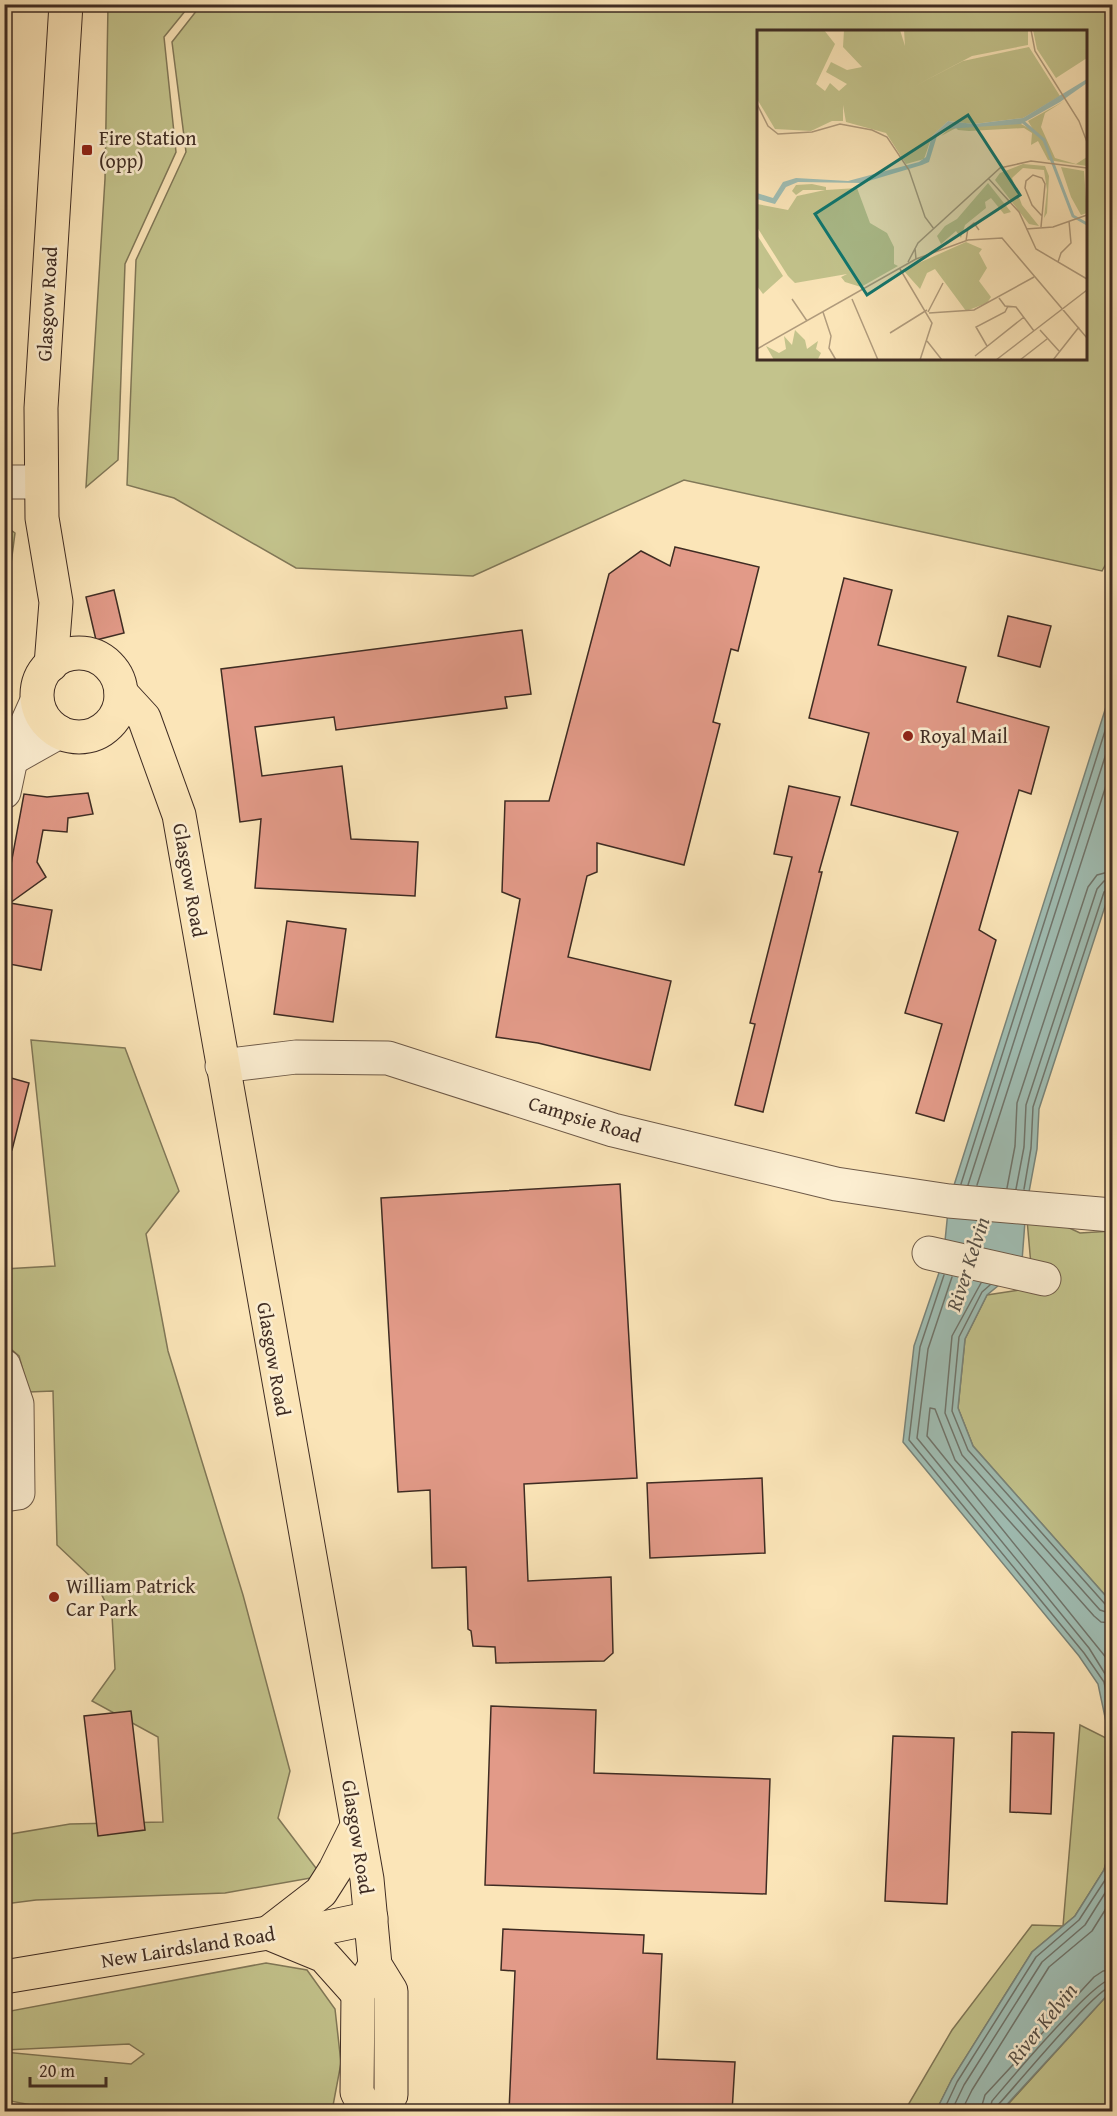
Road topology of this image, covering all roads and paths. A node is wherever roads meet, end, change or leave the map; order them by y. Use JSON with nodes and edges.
{"nodes":[{"id":1,"x":66,"y":4,"type":"edge"},
{"id":2,"x":4,"y":482,"type":"edge"},
{"id":3,"x":41,"y":482,"type":"junction"},
{"id":4,"x":56,"y":602,"type":"junction"},
{"id":5,"x":87,"y":654,"type":"junction"},
{"id":6,"x":51,"y":665,"type":"junction"},
{"id":7,"x":121,"y":693,"type":"junction"},
{"id":8,"x":38,"y":701,"type":"junction"},
{"id":9,"x":59,"y":732,"type":"junction"},
{"id":10,"x":99,"y":732,"type":"junction"},
{"id":11,"x":157,"y":756,"type":"junction"},
{"id":12,"x":11,"y":759,"type":"junction"},
{"id":13,"x":4,"y":792,"type":"edge"},
{"id":14,"x":222,"y":1066,"type":"junction"},
{"id":15,"x":1104,"y":1215,"type":"edge"},
{"id":16,"x":929,"y":1253,"type":"dead end"},
{"id":17,"x":1044,"y":1279,"type":"dead end"},
{"id":18,"x":4,"y":1366,"type":"edge"},
{"id":19,"x":4,"y":1495,"type":"edge"},
{"id":20,"x":357,"y":1826,"type":"junction"},
{"id":21,"x":371,"y":1918,"type":"junction"},
{"id":22,"x":268,"y":1933,"type":"junction"},
{"id":23,"x":375,"y":1965,"type":"junction"},
{"id":24,"x":4,"y":1977,"type":"edge"},
{"id":25,"x":358,"y":1994,"type":"junction"},
{"id":26,"x":367,"y":2112,"type":"edge"},
{"id":27,"x":380,"y":2112,"type":"edge"}],
"edges":[{"from":1,"to":3,"type":"main road","name":"Glasgow Road"},
{"from":2,"to":3,"type":"street"},
{"from":3,"to":4,"type":"main road","name":"Glasgow Road"},
{"from":4,"to":5,"type":"main road","name":"Glasgow Road"},
{"from":4,"to":6,"type":"main road","name":"Glasgow Road"},
{"from":5,"to":6,"type":"main road"},
{"from":5,"to":7,"type":"main road"},
{"from":6,"to":8,"type":"main road"},
{"from":7,"to":10,"type":"main road"},
{"from":7,"to":11,"type":"main road","name":"Glasgow Road"},
{"from":8,"to":9,"type":"main road"},
{"from":8,"to":12,"type":"street"},
{"from":9,"to":10,"type":"main road"},
{"from":9,"to":12,"type":"street"},
{"from":10,"to":11,"type":"main road"},
{"from":11,"to":14,"type":"main road","name":"Glasgow Road"},
{"from":12,"to":13,"type":"street"},
{"from":14,"to":15,"type":"street","name":"Campsie Road"},
{"from":14,"to":20,"type":"main road","name":"Glasgow Road"},
{"from":16,"to":17,"type":"street"},
{"from":18,"to":19,"type":"street"},
{"from":20,"to":21,"type":"main road","name":"Glasgow Road"},
{"from":20,"to":22,"type":"main road"},
{"from":21,"to":22,"type":"main road","name":"New Lairdsland Road"},
{"from":21,"to":23,"type":"main road","name":"Glasgow Road"},
{"from":22,"to":24,"type":"main road","name":"New Lairdsland Road"},
{"from":22,"to":25,"type":"main road"},
{"from":23,"to":25,"type":"main road"},
{"from":23,"to":27,"type":"main road","name":"Glasgow Road"},
{"from":25,"to":26,"type":"main road"}]}
